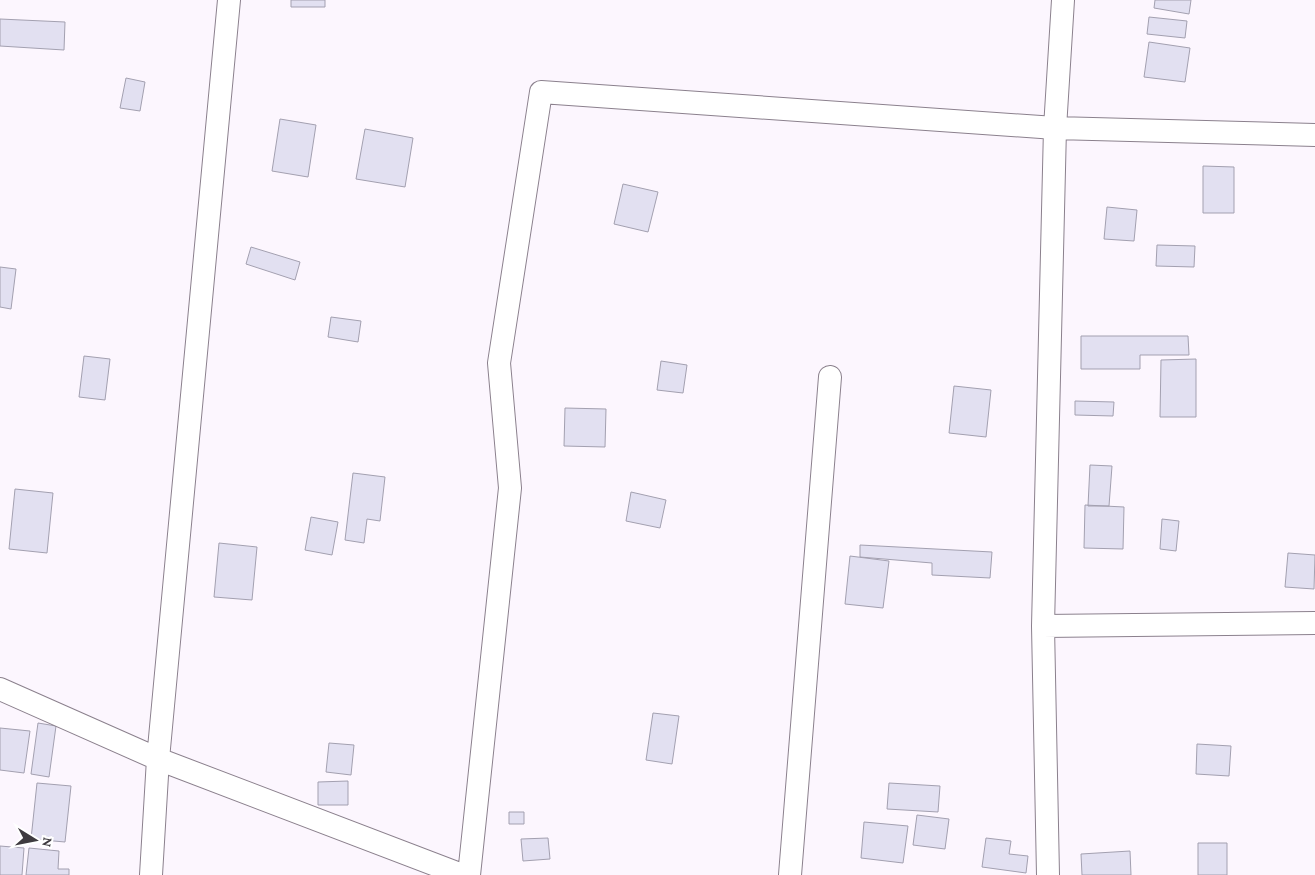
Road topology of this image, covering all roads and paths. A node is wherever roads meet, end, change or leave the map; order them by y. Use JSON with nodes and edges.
{"nodes":[{"id":1,"x":229,"y":0,"type":"edge"},
{"id":2,"x":1063,"y":0,"type":"edge"},
{"id":3,"x":1055,"y":128,"type":"junction"},
{"id":4,"x":1315,"y":135,"type":"edge"},
{"id":5,"x":830,"y":378,"type":"dead end"},
{"id":6,"x":1315,"y":623,"type":"edge"},
{"id":7,"x":1043,"y":626,"type":"junction"},
{"id":8,"x":0,"y":689,"type":"edge"},
{"id":9,"x":158,"y":759,"type":"junction"},
{"id":10,"x":151,"y":875,"type":"edge"},
{"id":11,"x":462,"y":875,"type":"edge"},
{"id":12,"x":469,"y":875,"type":"edge"},
{"id":13,"x":790,"y":875,"type":"edge"},
{"id":14,"x":1048,"y":875,"type":"edge"}],
"edges":[{"from":1,"to":9,"type":"street"},
{"from":2,"to":3,"type":"street"},
{"from":3,"to":4,"type":"street"},
{"from":3,"to":7,"type":"street"},
{"from":3,"to":12,"type":"street"},
{"from":5,"to":13,"type":"street"},
{"from":6,"to":7,"type":"street"},
{"from":7,"to":14,"type":"street"},
{"from":8,"to":9,"type":"street"},
{"from":9,"to":10,"type":"street"},
{"from":9,"to":11,"type":"street"}]}
